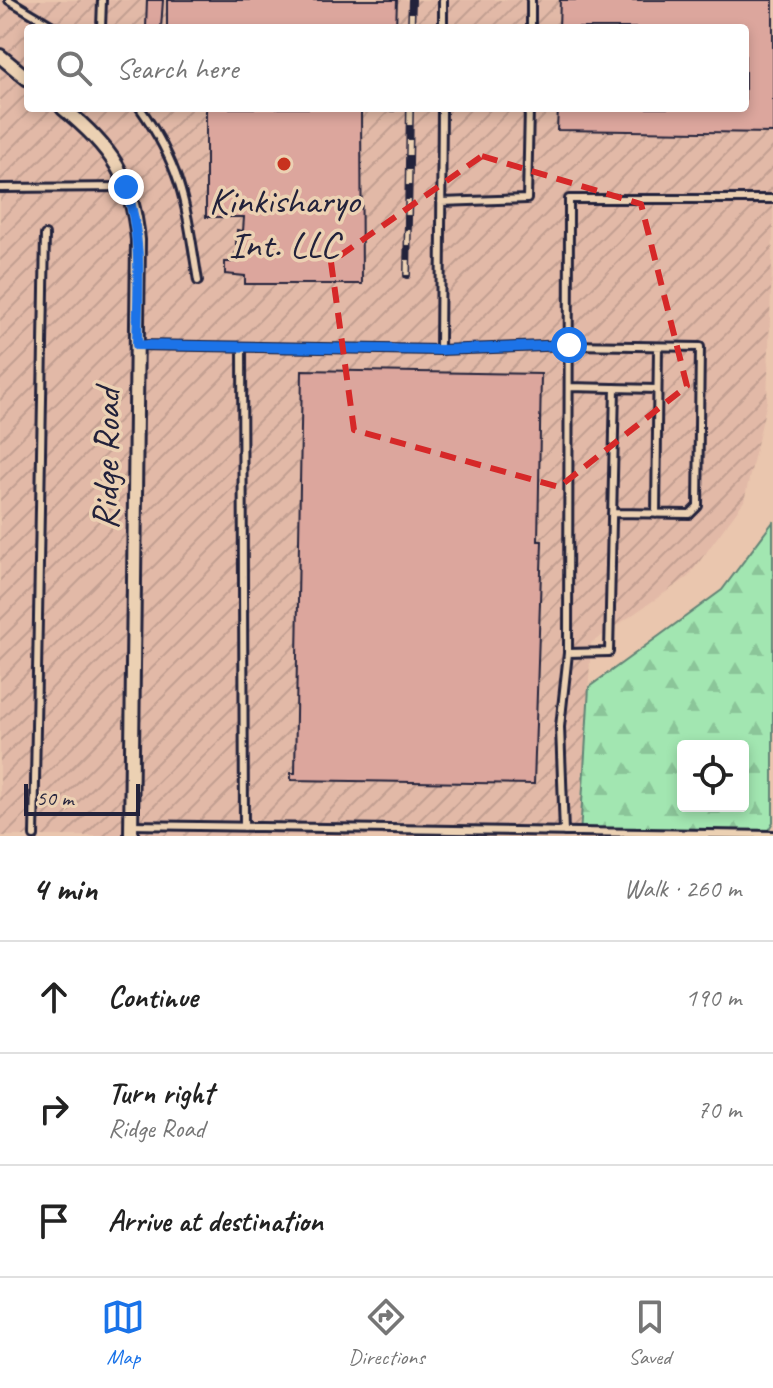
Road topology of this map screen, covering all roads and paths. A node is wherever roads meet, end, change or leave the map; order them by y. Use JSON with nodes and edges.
{"nodes":[{"id":1,"x":9,"y":0,"type":"edge"},
{"id":2,"x":102,"y":0,"type":"edge"},
{"id":3,"x":443,"y":0,"type":"edge"},
{"id":4,"x":531,"y":0,"type":"edge"},
{"id":5,"x":49,"y":24,"type":"edge"},
{"id":6,"x":101,"y":24,"type":"edge"},
{"id":7,"x":443,"y":24,"type":"edge"},
{"id":8,"x":531,"y":24,"type":"edge"},
{"id":9,"x":0,"y":56,"type":"edge"},
{"id":10,"x":24,"y":76,"type":"edge"},
{"id":11,"x":68,"y":112,"type":"edge"},
{"id":12,"x":143,"y":112,"type":"edge"},
{"id":13,"x":442,"y":112,"type":"edge"},
{"id":14,"x":529,"y":112,"type":"edge"},
{"id":15,"x":126,"y":187,"type":"junction"},
{"id":16,"x":0,"y":188,"type":"edge"},
{"id":17,"x":773,"y":199,"type":"edge"},
{"id":18,"x":441,"y":202,"type":"junction"},
{"id":19,"x":45,"y":235,"type":"dead end"},
{"id":20,"x":198,"y":281,"type":"dead end"},
{"id":21,"x":137,"y":345,"type":"junction"},
{"id":22,"x":569,"y":345,"type":"junction"},
{"id":23,"x":242,"y":347,"type":"junction"},
{"id":24,"x":658,"y":347,"type":"junction"},
{"id":25,"x":440,"y":350,"type":"junction"},
{"id":26,"x":569,"y":387,"type":"junction"},
{"id":27,"x":615,"y":388,"type":"junction"},
{"id":28,"x":657,"y":389,"type":"junction"},
{"id":29,"x":612,"y":513,"type":"junction"},
{"id":30,"x":656,"y":514,"type":"junction"},
{"id":31,"x":568,"y":653,"type":"junction"},
{"id":32,"x":244,"y":827,"type":"junction"},
{"id":33,"x":131,"y":831,"type":"edge"},
{"id":34,"x":564,"y":832,"type":"junction"},
{"id":35,"x":773,"y":835,"type":"edge"},
{"id":36,"x":34,"y":836,"type":"edge"}],
"edges":[{"from":1,"to":5,"type":"lane"},
{"from":2,"to":6,"type":"lane"},
{"from":3,"to":7,"type":"lane"},
{"from":4,"to":8,"type":"lane"},
{"from":9,"to":10,"type":"street"},
{"from":11,"to":15,"type":"street","name":"Ridge Road"},
{"from":12,"to":20,"type":"lane"},
{"from":13,"to":18,"type":"lane"},
{"from":14,"to":18,"type":"lane"},
{"from":15,"to":16,"type":"lane"},
{"from":15,"to":21,"type":"street","name":"Ridge Road"},
{"from":17,"to":22,"type":"lane"},
{"from":18,"to":25,"type":"lane"},
{"from":19,"to":36,"type":"lane"},
{"from":21,"to":23,"type":"lane"},
{"from":21,"to":33,"type":"street","name":"Ridge Road"},
{"from":22,"to":24,"type":"lane"},
{"from":22,"to":25,"type":"lane"},
{"from":22,"to":26,"type":"lane"},
{"from":23,"to":25,"type":"lane"},
{"from":23,"to":32,"type":"lane"},
{"from":24,"to":28,"type":"lane"},
{"from":24,"to":30,"type":"lane"},
{"from":26,"to":27,"type":"lane"},
{"from":26,"to":31,"type":"lane"},
{"from":27,"to":28,"type":"lane"},
{"from":27,"to":29,"type":"lane"},
{"from":28,"to":30,"type":"lane"},
{"from":29,"to":30,"type":"lane"},
{"from":29,"to":31,"type":"lane"},
{"from":31,"to":34,"type":"lane"},
{"from":32,"to":33,"type":"lane"},
{"from":32,"to":34,"type":"lane"},
{"from":34,"to":35,"type":"lane"}]}
